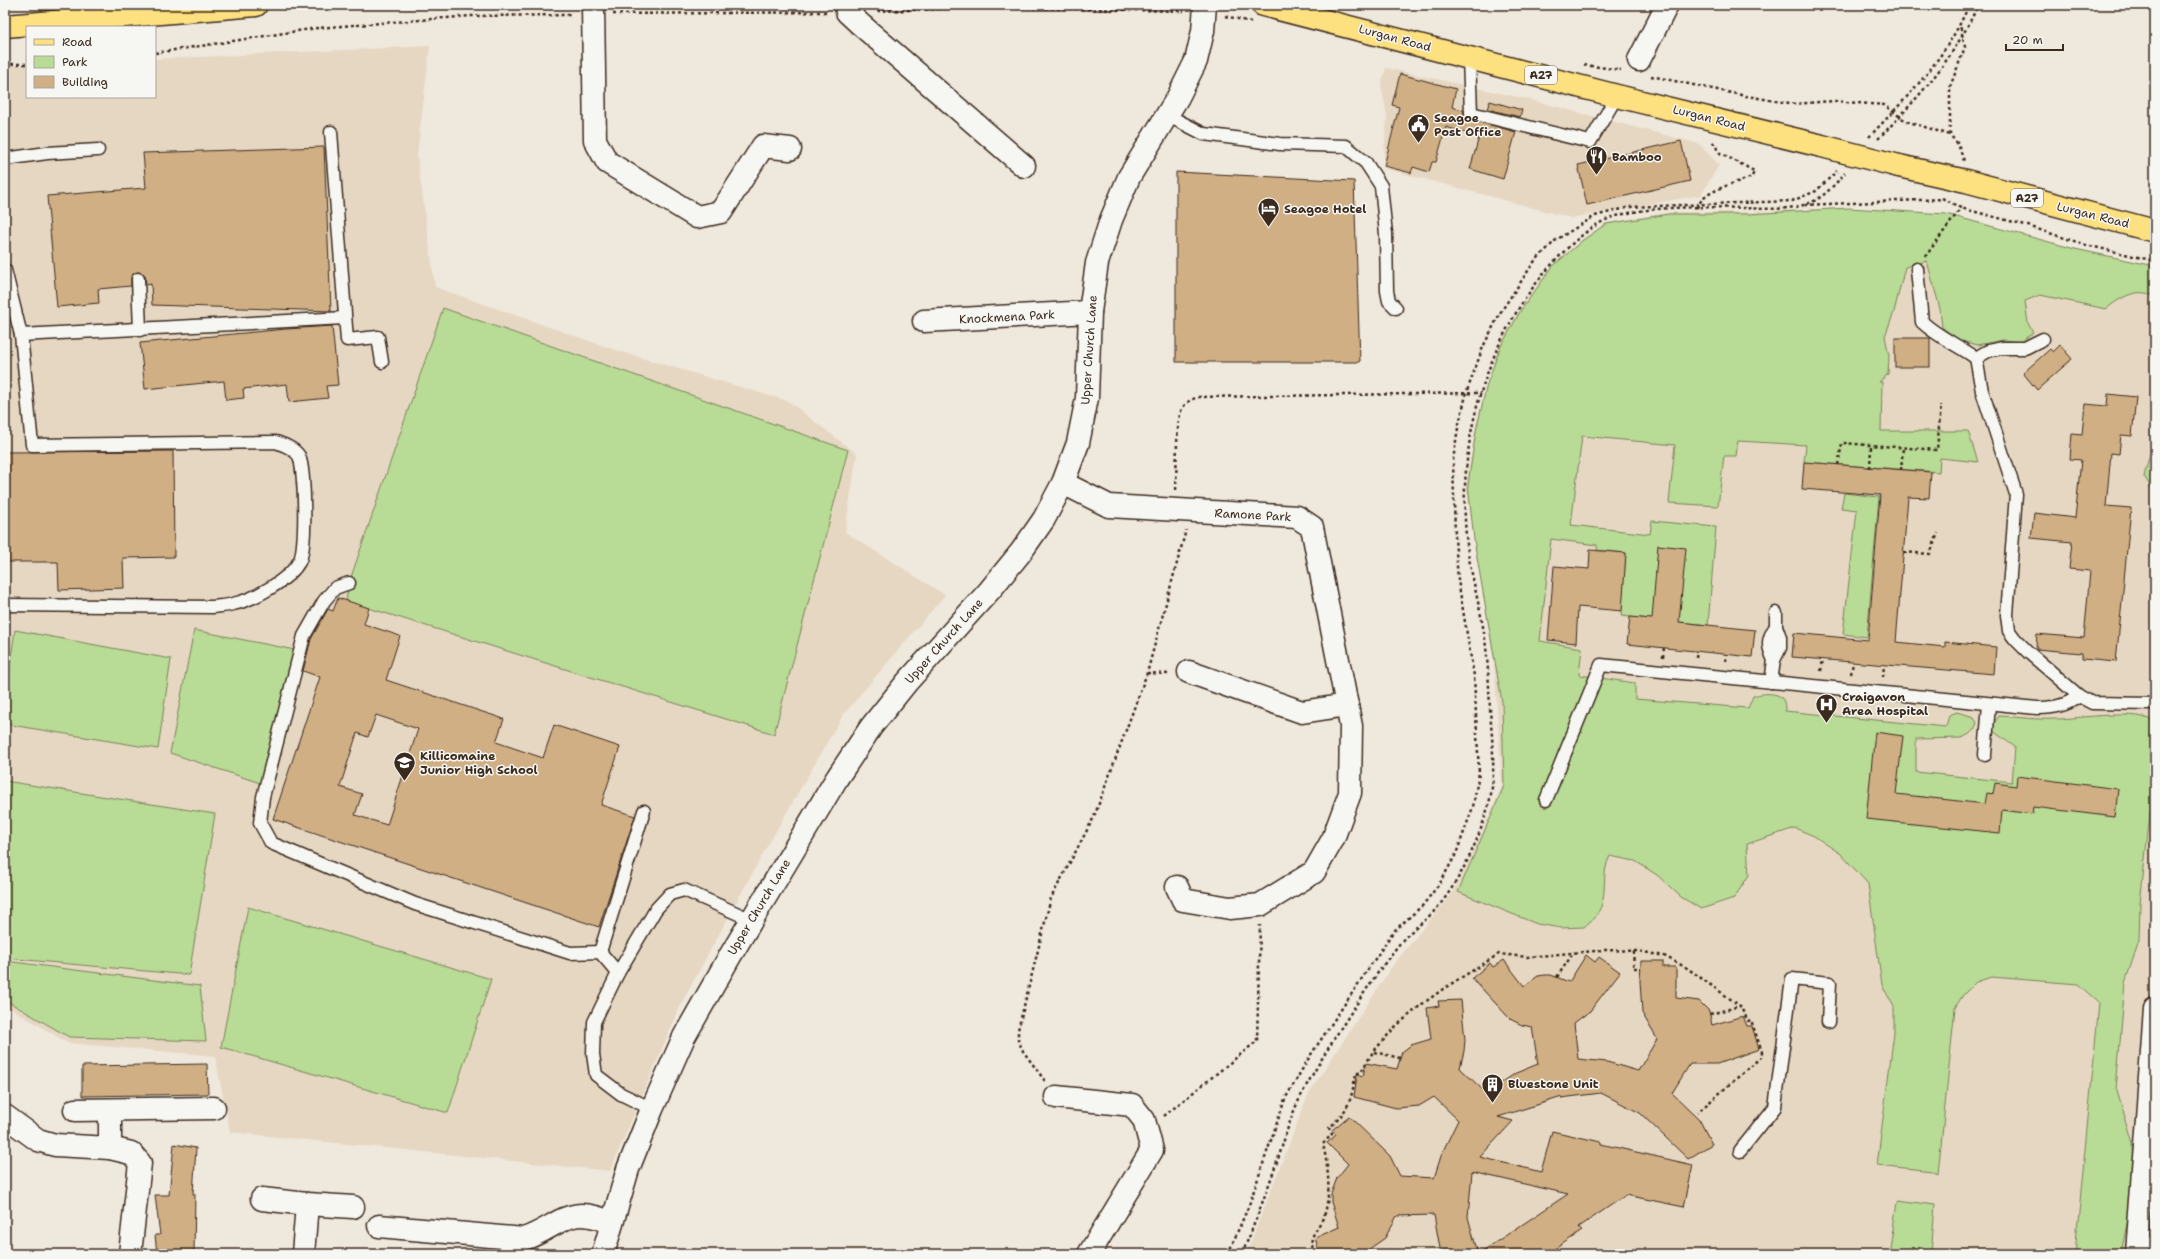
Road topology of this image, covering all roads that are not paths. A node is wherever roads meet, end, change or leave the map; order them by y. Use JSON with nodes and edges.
{"nodes":[{"id":1,"x":256,"y":5,"type":"edge"},
{"id":2,"x":1667,"y":5,"type":"edge"},
{"id":3,"x":187,"y":8,"type":"edge"},
{"id":4,"x":847,"y":8,"type":"edge"},
{"id":5,"x":1205,"y":8,"type":"edge"},
{"id":6,"x":593,"y":10,"type":"edge"},
{"id":7,"x":1258,"y":14,"type":"edge"},
{"id":8,"x":5,"y":26,"type":"edge"},
{"id":9,"x":1469,"y":57,"type":"junction"},
{"id":10,"x":1639,"y":69,"type":"road end"},
{"id":11,"x":1617,"y":96,"type":"junction"},
{"id":12,"x":1167,"y":115,"type":"junction"},
{"id":13,"x":331,"y":132,"type":"dead end"},
{"id":14,"x":790,"y":149,"type":"dead end"},
{"id":15,"x":98,"y":150,"type":"dead end"},
{"id":16,"x":5,"y":159,"type":"edge"},
{"id":17,"x":1024,"y":166,"type":"dead end"},
{"id":18,"x":2155,"y":231,"type":"edge"},
{"id":19,"x":1917,"y":269,"type":"road end"},
{"id":20,"x":5,"y":273,"type":"edge"},
{"id":21,"x":138,"y":278,"type":"dead end"},
{"id":22,"x":1396,"y":308,"type":"dead end"},
{"id":23,"x":1090,"y":312,"type":"junction"},
{"id":24,"x":345,"y":318,"type":"junction"},
{"id":25,"x":924,"y":321,"type":"dead end"},
{"id":26,"x":140,"y":330,"type":"junction"},
{"id":27,"x":21,"y":335,"type":"junction"},
{"id":28,"x":2043,"y":339,"type":"dead end"},
{"id":29,"x":1976,"y":358,"type":"junction"},
{"id":30,"x":382,"y":362,"type":"dead end"},
{"id":31,"x":1062,"y":483,"type":"junction"},
{"id":32,"x":349,"y":583,"type":"dead end"},
{"id":33,"x":5,"y":605,"type":"edge"},
{"id":34,"x":1776,"y":613,"type":"dead end"},
{"id":35,"x":1189,"y":672,"type":"dead end"},
{"id":36,"x":1771,"y":682,"type":"junction"},
{"id":37,"x":2079,"y":696,"type":"junction"},
{"id":38,"x":1989,"y":704,"type":"junction"},
{"id":39,"x":2155,"y":704,"type":"edge"},
{"id":40,"x":1347,"y":705,"type":"junction"},
{"id":41,"x":1985,"y":755,"type":"dead end"},
{"id":42,"x":1546,"y":800,"type":"dead end"},
{"id":43,"x":644,"y":811,"type":"dead end"},
{"id":44,"x":1177,"y":887,"type":"dead end"},
{"id":45,"x":752,"y":920,"type":"junction"},
{"id":46,"x":600,"y":952,"type":"junction"},
{"id":47,"x":618,"y":973,"type":"junction"},
{"id":48,"x":2155,"y":1009,"type":"edge"},
{"id":49,"x":1828,"y":1022,"type":"dead end"},
{"id":50,"x":1056,"y":1097,"type":"road end"},
{"id":51,"x":214,"y":1108,"type":"dead end"},
{"id":52,"x":652,"y":1109,"type":"junction"},
{"id":53,"x":75,"y":1110,"type":"dead end"},
{"id":54,"x":110,"y":1110,"type":"junction"},
{"id":55,"x":5,"y":1116,"type":"edge"},
{"id":56,"x":110,"y":1148,"type":"junction"},
{"id":57,"x":1740,"y":1151,"type":"dead end"},
{"id":58,"x":2149,"y":1165,"type":"edge"},
{"id":59,"x":262,"y":1199,"type":"dead end"},
{"id":60,"x":307,"y":1204,"type":"junction"},
{"id":61,"x":353,"y":1207,"type":"dead end"},
{"id":62,"x":612,"y":1223,"type":"junction"},
{"id":63,"x":379,"y":1226,"type":"dead end"},
{"id":64,"x":2138,"y":1244,"type":"edge"},
{"id":65,"x":130,"y":1254,"type":"edge"},
{"id":66,"x":303,"y":1254,"type":"edge"},
{"id":67,"x":602,"y":1254,"type":"edge"},
{"id":68,"x":1089,"y":1254,"type":"edge"}],
"edges":[{"from":1,"to":3,"type":"main road"},
{"from":2,"to":10,"type":"street"},
{"from":3,"to":8,"type":"main road"},
{"from":4,"to":17,"type":"street"},
{"from":5,"to":12,"type":"street","name":"Upper Church Lane"},
{"from":6,"to":14,"type":"street"},
{"from":7,"to":9,"type":"main road","name":"Lurgan Road","number":"A27"},
{"from":9,"to":11,"type":"main road","name":"Lurgan Road","number":"A27"},
{"from":9,"to":11,"type":"lane"},
{"from":11,"to":18,"type":"main road","name":"Lurgan Road","number":"A27","bridge":true},
{"from":12,"to":22,"type":"lane"},
{"from":12,"to":23,"type":"street","name":"Upper Church Lane"},
{"from":13,"to":24,"type":"lane"},
{"from":15,"to":16,"type":"lane"},
{"from":19,"to":29,"type":"lane"},
{"from":20,"to":27,"type":"lane"},
{"from":21,"to":26,"type":"lane"},
{"from":23,"to":25,"type":"street","name":"Knockmena Park"},
{"from":23,"to":31,"type":"street","name":"Upper Church Lane"},
{"from":24,"to":26,"type":"lane"},
{"from":24,"to":30,"type":"lane"},
{"from":26,"to":27,"type":"lane"},
{"from":27,"to":33,"type":"lane"},
{"from":28,"to":29,"type":"lane"},
{"from":29,"to":37,"type":"lane"},
{"from":31,"to":40,"type":"street","name":"Ramone Park"},
{"from":31,"to":45,"type":"street","name":"Upper Church Lane"},
{"from":32,"to":46,"type":"lane"},
{"from":34,"to":36,"type":"lane"},
{"from":35,"to":40,"type":"street"},
{"from":36,"to":38,"type":"lane"},
{"from":36,"to":42,"type":"lane"},
{"from":37,"to":38,"type":"lane"},
{"from":37,"to":39,"type":"lane"},
{"from":38,"to":41,"type":"lane"},
{"from":40,"to":44,"type":"street","name":"Ramone Park"},
{"from":43,"to":46,"type":"lane"},
{"from":45,"to":47,"type":"lane"},
{"from":45,"to":52,"type":"street","name":"Upper Church Lane"},
{"from":46,"to":47,"type":"lane"},
{"from":47,"to":52,"type":"lane"},
{"from":48,"to":58,"type":"street"},
{"from":49,"to":57,"type":"lane"},
{"from":50,"to":68,"type":"street"},
{"from":51,"to":54,"type":"street"},
{"from":52,"to":62,"type":"street","name":"Upper Church Lane"},
{"from":53,"to":54,"type":"street"},
{"from":54,"to":56,"type":"street"},
{"from":55,"to":56,"type":"street"},
{"from":56,"to":65,"type":"street"},
{"from":58,"to":64,"type":"street"},
{"from":59,"to":60,"type":"street"},
{"from":60,"to":61,"type":"street"},
{"from":60,"to":66,"type":"street"},
{"from":62,"to":63,"type":"street"},
{"from":62,"to":67,"type":"street","name":"Upper Church Lane"}]}
